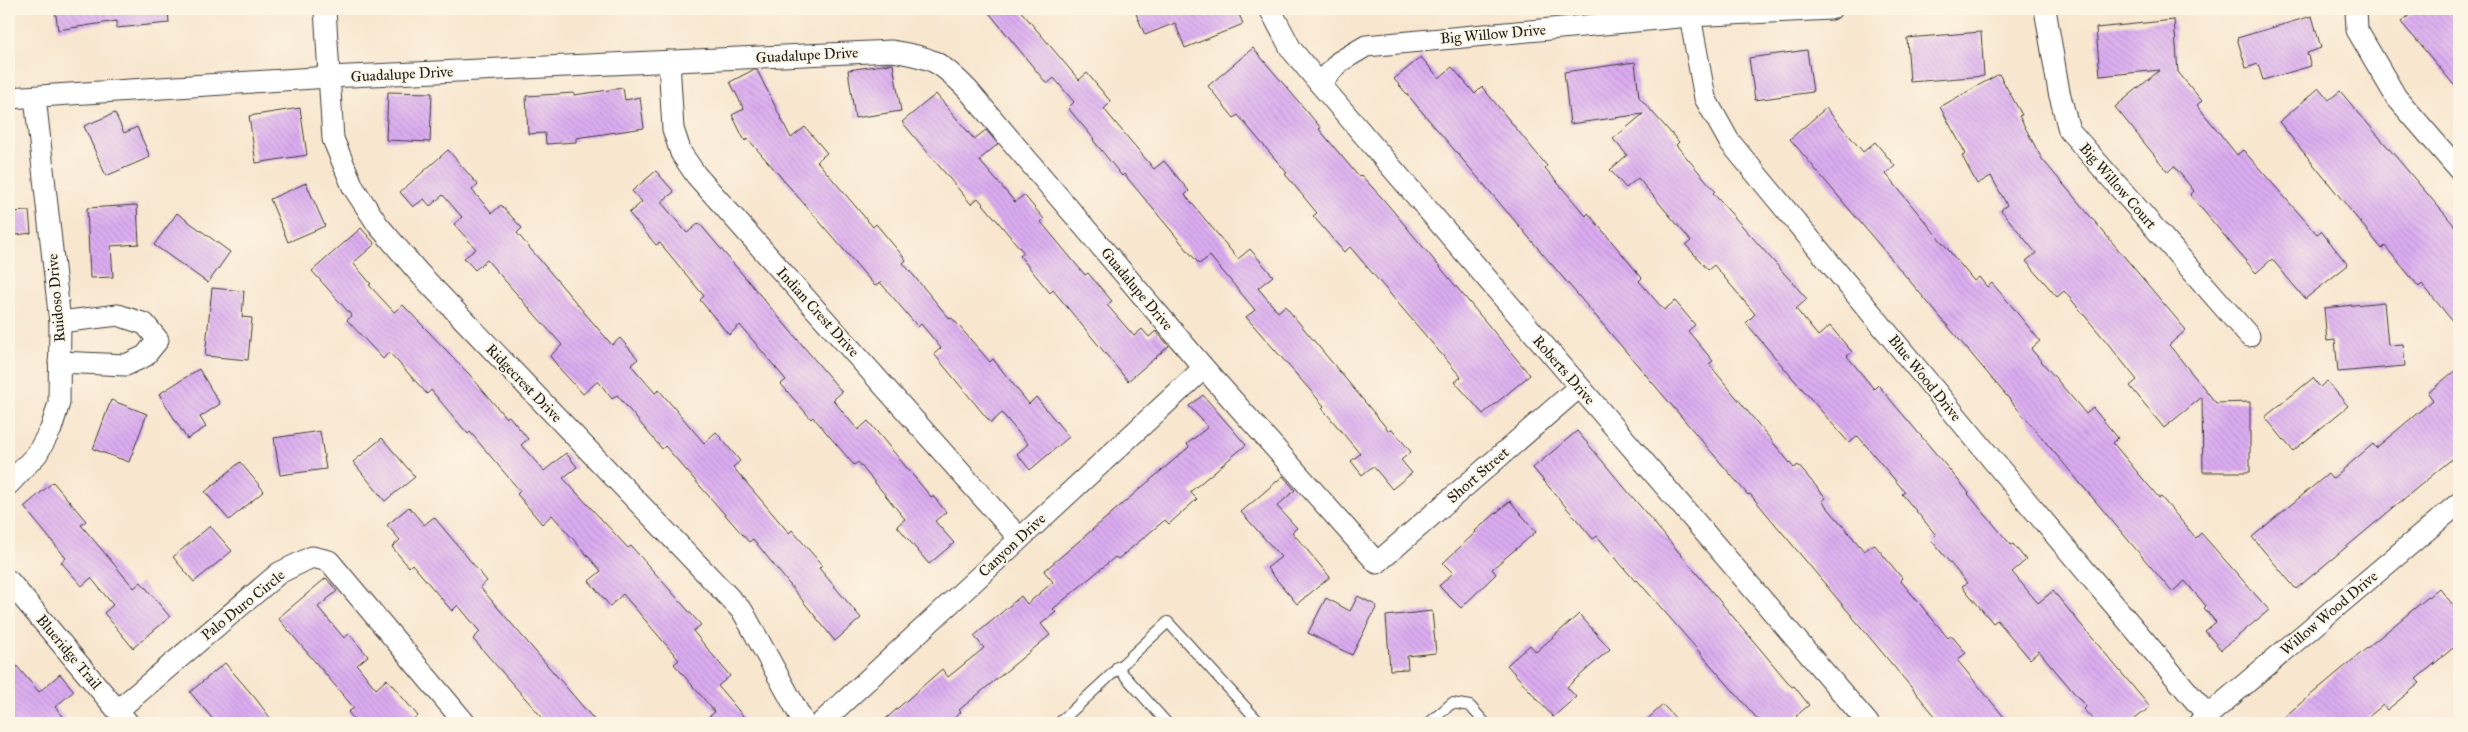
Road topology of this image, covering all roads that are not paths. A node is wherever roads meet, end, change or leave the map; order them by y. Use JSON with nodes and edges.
{"nodes":[{"id":1,"x":325,"y":9,"type":"edge"},
{"id":2,"x":1270,"y":9,"type":"edge"},
{"id":3,"x":1831,"y":9,"type":"edge"},
{"id":4,"x":2045,"y":9,"type":"edge"},
{"id":5,"x":2356,"y":9,"type":"edge"},
{"id":6,"x":1690,"y":16,"type":"junction"},
{"id":7,"x":669,"y":61,"type":"junction"},
{"id":8,"x":329,"y":77,"type":"junction"},
{"id":9,"x":1320,"y":84,"type":"junction"},
{"id":10,"x":35,"y":97,"type":"junction"},
{"id":11,"x":9,"y":98,"type":"edge"},
{"id":12,"x":2459,"y":170,"type":"edge"},
{"id":13,"x":60,"y":322,"type":"junction"},
{"id":14,"x":2249,"y":336,"type":"dead end"},
{"id":15,"x":59,"y":362,"type":"junction"},
{"id":16,"x":1204,"y":368,"type":"junction"},
{"id":17,"x":1579,"y":387,"type":"junction"},
{"id":18,"x":9,"y":484,"type":"edge"},
{"id":19,"x":2459,"y":503,"type":"edge"},
{"id":20,"x":1019,"y":538,"type":"junction"},
{"id":21,"x":1377,"y":563,"type":"joint"},
{"id":22,"x":9,"y":581,"type":"edge"},
{"id":23,"x":1117,"y":668,"type":"junction"},
{"id":24,"x":123,"y":717,"type":"edge"},
{"id":25,"x":2204,"y":719,"type":"edge"},
{"id":26,"x":465,"y":723,"type":"edge"},
{"id":27,"x":804,"y":723,"type":"edge"},
{"id":28,"x":821,"y":723,"type":"edge"},
{"id":29,"x":1059,"y":723,"type":"edge"},
{"id":30,"x":1167,"y":723,"type":"edge"},
{"id":31,"x":1260,"y":723,"type":"edge"},
{"id":32,"x":1429,"y":723,"type":"edge"},
{"id":33,"x":1485,"y":723,"type":"edge"},
{"id":34,"x":1868,"y":723,"type":"edge"}],
"edges":[{"from":1,"to":8,"type":"street","name":"Ridgecrest Drive"},
{"from":2,"to":9,"type":"street","name":"Roberts Drive"},
{"from":3,"to":6,"type":"street","name":"Big Willow Drive"},
{"from":4,"to":14,"type":"street","name":"Big Willow Court"},
{"from":5,"to":12,"type":"street"},
{"from":6,"to":9,"type":"street","name":"Big Willow Drive"},
{"from":6,"to":25,"type":"street","name":"Blue Wood Drive"},
{"from":7,"to":8,"type":"street","name":"Guadalupe Drive"},
{"from":7,"to":16,"type":"street","name":"Guadalupe Drive"},
{"from":7,"to":20,"type":"street","name":"Indian Crest Drive"},
{"from":8,"to":10,"type":"street","name":"Guadalupe Drive"},
{"from":8,"to":27,"type":"street","name":"Ridgecrest Drive"},
{"from":9,"to":17,"type":"street","name":"Roberts Drive"},
{"from":10,"to":11,"type":"street","name":"Guadalupe Drive"},
{"from":10,"to":13,"type":"street","name":"Ruidoso Drive"},
{"from":13,"to":15,"type":"street","name":"Ruidoso Drive"},
{"from":13,"to":15,"type":"street"},
{"from":15,"to":18,"type":"street","name":"Ruidoso Drive"},
{"from":16,"to":20,"type":"street","name":"Canyon Drive"},
{"from":16,"to":21,"type":"street","name":"Guadalupe Drive"},
{"from":17,"to":21,"type":"street","name":"Short Street"},
{"from":17,"to":34,"type":"street","name":"Roberts Drive"},
{"from":19,"to":25,"type":"street","name":"Willow Wood Drive"},
{"from":20,"to":28,"type":"street","name":"Canyon Drive"},
{"from":22,"to":24,"type":"street","name":"Blueridge Trail"},
{"from":23,"to":29,"type":"lane"},
{"from":23,"to":30,"type":"lane"},
{"from":23,"to":31,"type":"lane"},
{"from":24,"to":26,"type":"street","name":"Palo Duro Circle"},
{"from":32,"to":33,"type":"lane"}]}
